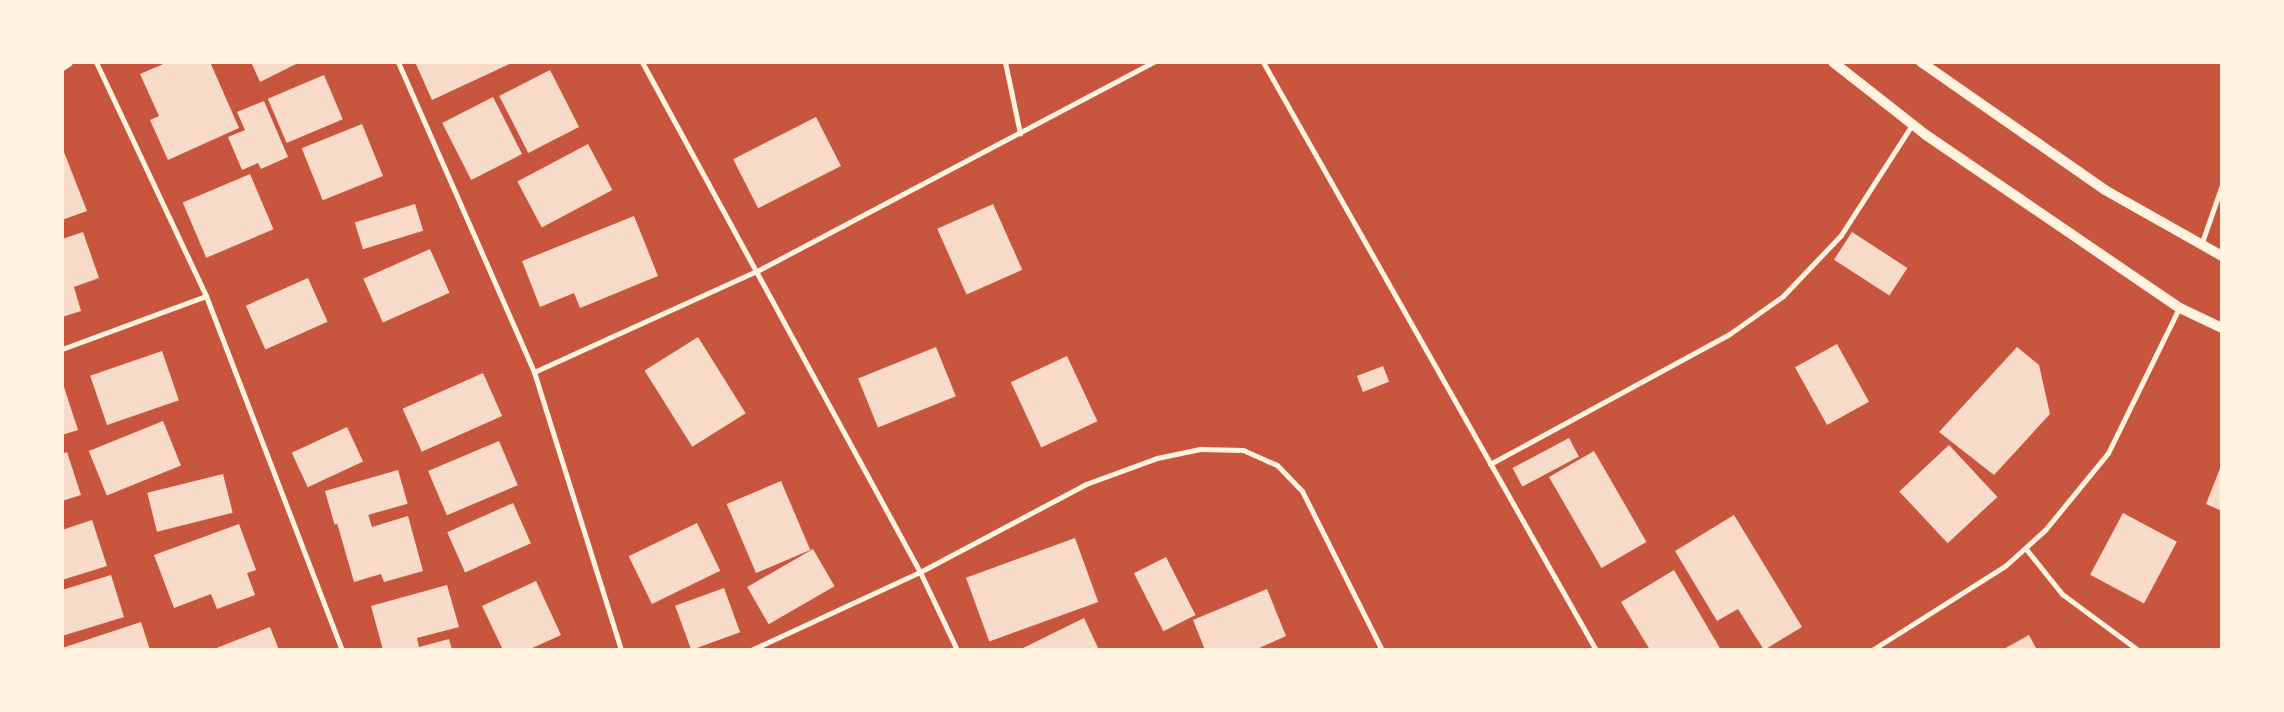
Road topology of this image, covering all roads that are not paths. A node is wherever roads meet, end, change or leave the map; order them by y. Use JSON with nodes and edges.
{"nodes":[{"id":1,"x":68,"y":62,"type":"edge"},
{"id":2,"x":96,"y":62,"type":"edge"},
{"id":3,"x":398,"y":62,"type":"edge"},
{"id":4,"x":642,"y":62,"type":"edge"},
{"id":5,"x":1005,"y":62,"type":"edge"},
{"id":6,"x":1153,"y":62,"type":"edge"},
{"id":7,"x":1263,"y":62,"type":"edge"},
{"id":8,"x":1833,"y":62,"type":"edge"},
{"id":9,"x":1921,"y":62,"type":"edge"},
{"id":10,"x":62,"y":66,"type":"edge"},
{"id":11,"x":1912,"y":125,"type":"junction"},
{"id":12,"x":1020,"y":133,"type":"junction"},
{"id":13,"x":2222,"y":185,"type":"edge"},
{"id":14,"x":2201,"y":245,"type":"junction"},
{"id":15,"x":2222,"y":256,"type":"edge"},
{"id":16,"x":757,"y":271,"type":"junction"},
{"id":17,"x":206,"y":296,"type":"junction"},
{"id":18,"x":2180,"y":308,"type":"junction"},
{"id":19,"x":2222,"y":328,"type":"edge"},
{"id":20,"x":62,"y":349,"type":"edge"},
{"id":21,"x":534,"y":372,"type":"junction"},
{"id":22,"x":1490,"y":464,"type":"junction"},
{"id":23,"x":2026,"y":549,"type":"junction"},
{"id":24,"x":920,"y":572,"type":"junction"},
{"id":25,"x":621,"y":649,"type":"edge"},
{"id":26,"x":342,"y":650,"type":"edge"},
{"id":27,"x":751,"y":650,"type":"edge"},
{"id":28,"x":957,"y":650,"type":"edge"},
{"id":29,"x":1382,"y":650,"type":"edge"},
{"id":30,"x":1596,"y":650,"type":"edge"},
{"id":31,"x":1872,"y":650,"type":"edge"},
{"id":32,"x":2138,"y":650,"type":"edge"}],
"edges":[{"from":1,"to":10,"type":"street"},
{"from":2,"to":17,"type":"street"},
{"from":3,"to":21,"type":"street"},
{"from":4,"to":16,"type":"street"},
{"from":5,"to":12,"type":"street"},
{"from":6,"to":12,"type":"street"},
{"from":7,"to":22,"type":"street"},
{"from":8,"to":11,"type":"main road"},
{"from":9,"to":14,"type":"main road"},
{"from":11,"to":18,"type":"main road"},
{"from":11,"to":22,"type":"street"},
{"from":12,"to":16,"type":"street"},
{"from":13,"to":14,"type":"street"},
{"from":14,"to":15,"type":"main road"},
{"from":16,"to":21,"type":"street"},
{"from":16,"to":24,"type":"street"},
{"from":17,"to":20,"type":"street"},
{"from":17,"to":26,"type":"street"},
{"from":18,"to":19,"type":"main road"},
{"from":18,"to":23,"type":"street"},
{"from":21,"to":25,"type":"street"},
{"from":22,"to":30,"type":"street"},
{"from":23,"to":31,"type":"street"},
{"from":23,"to":32,"type":"street"},
{"from":24,"to":27,"type":"street"},
{"from":24,"to":28,"type":"street"},
{"from":24,"to":29,"type":"street"}]}
